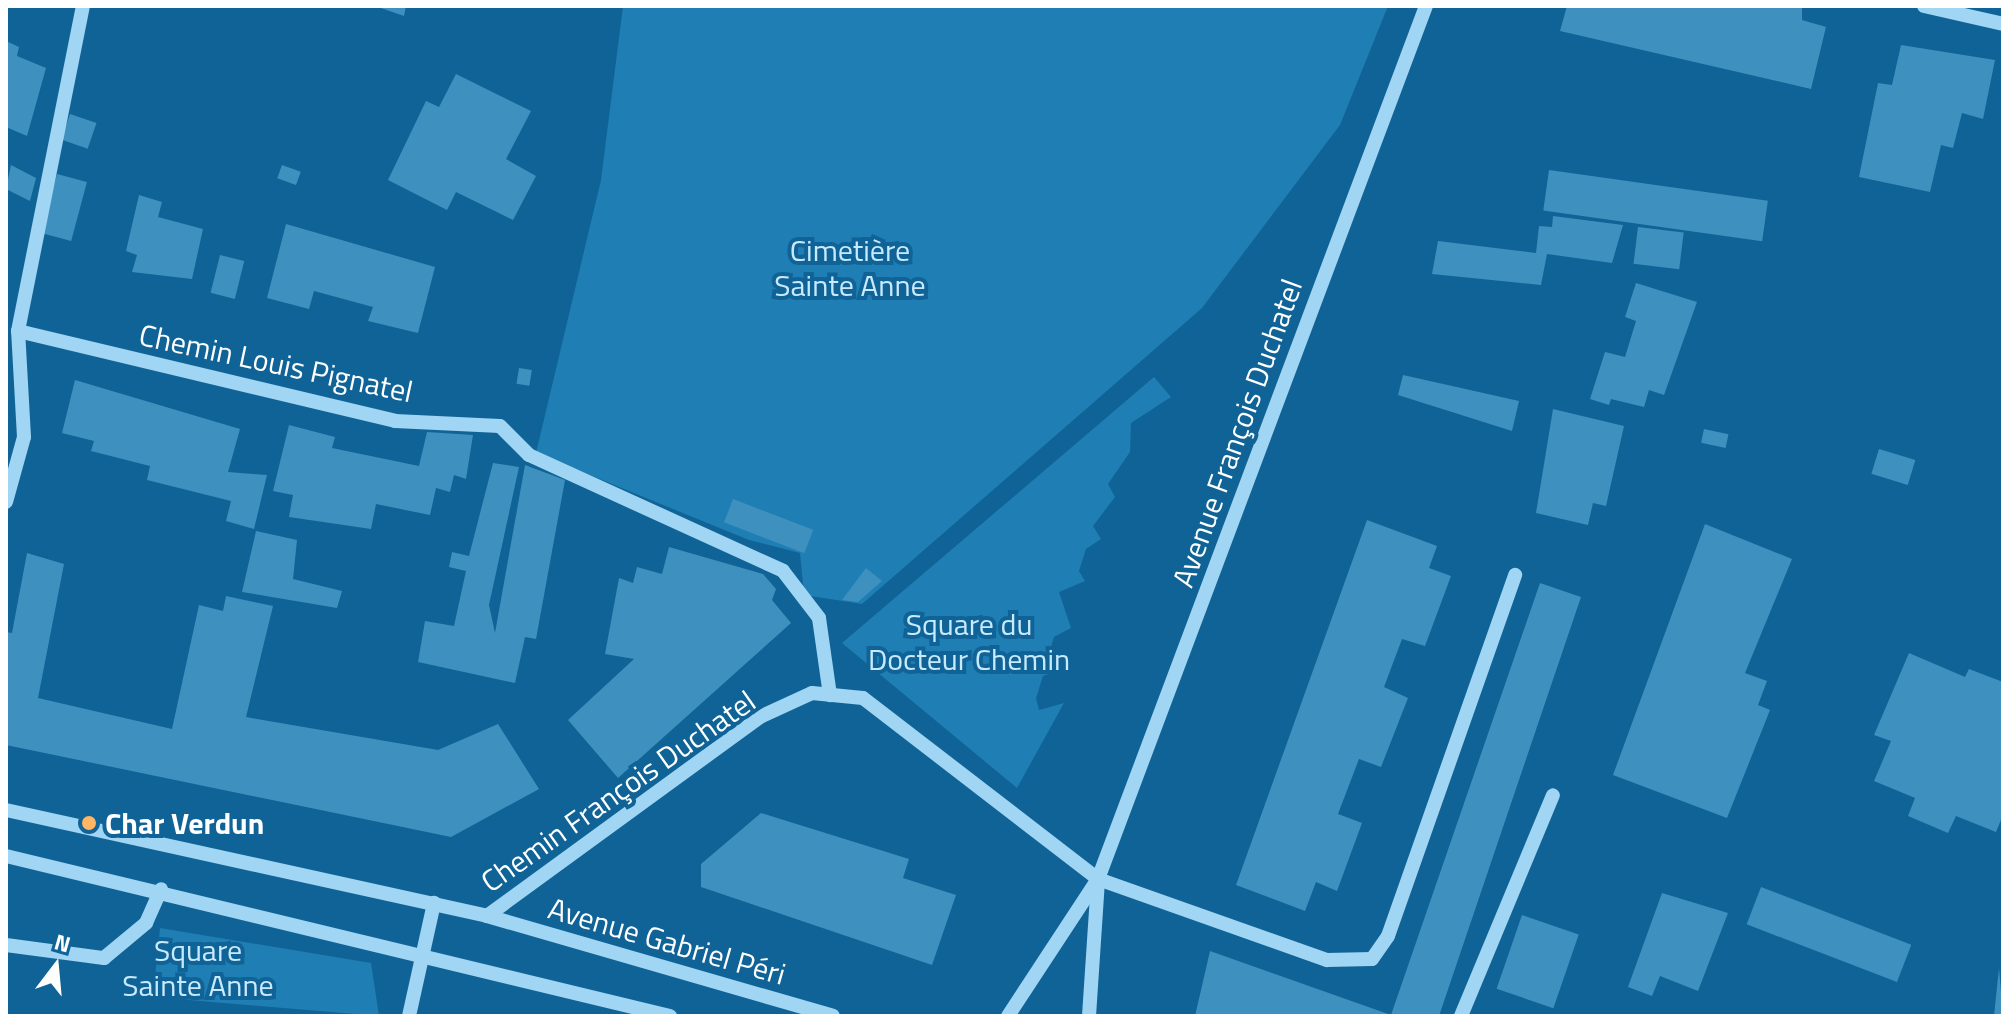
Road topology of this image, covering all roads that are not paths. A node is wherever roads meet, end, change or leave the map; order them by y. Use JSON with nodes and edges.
{"nodes":[{"id":1,"x":83,"y":6,"type":"edge"},
{"id":2,"x":1426,"y":6,"type":"edge"},
{"id":3,"x":1924,"y":6,"type":"edge"},
{"id":4,"x":2003,"y":24,"type":"edge"},
{"id":5,"x":18,"y":331,"type":"junction"},
{"id":6,"x":6,"y":502,"type":"edge"},
{"id":7,"x":1515,"y":575,"type":"dead end"},
{"id":8,"x":830,"y":695,"type":"junction"},
{"id":9,"x":1553,"y":795,"type":"dead end"},
{"id":10,"x":6,"y":810,"type":"edge"},
{"id":11,"x":6,"y":856,"type":"edge"},
{"id":12,"x":1098,"y":879,"type":"junction"},
{"id":13,"x":161,"y":889,"type":"junction"},
{"id":14,"x":434,"y":903,"type":"junction"},
{"id":15,"x":487,"y":916,"type":"junction"},
{"id":16,"x":6,"y":945,"type":"edge"},
{"id":17,"x":422,"y":953,"type":"junction"},
{"id":18,"x":409,"y":1016,"type":"edge"},
{"id":19,"x":670,"y":1016,"type":"edge"},
{"id":20,"x":833,"y":1016,"type":"edge"},
{"id":21,"x":1008,"y":1016,"type":"edge"},
{"id":22,"x":1089,"y":1016,"type":"edge"},
{"id":23,"x":1461,"y":1016,"type":"edge"}],
"edges":[{"from":1,"to":5,"type":"street"},
{"from":2,"to":12,"type":"street","name":"Avenue François Duchatel"},
{"from":3,"to":4,"type":"street"},
{"from":5,"to":6,"type":"street"},
{"from":5,"to":8,"type":"street","name":"Chemin Louis Pignatel"},
{"from":7,"to":12,"type":"street","name":"Chemin François Duchatel"},
{"from":8,"to":12,"type":"street","name":"Chemin François Duchatel"},
{"from":8,"to":15,"type":"street","name":"Chemin François Duchatel"},
{"from":9,"to":23,"type":"street"},
{"from":10,"to":14,"type":"street","name":"Avenue Gabriel Péri"},
{"from":11,"to":13,"type":"street"},
{"from":12,"to":21,"type":"street","name":"Avenue François Duchatel"},
{"from":12,"to":22,"type":"street","name":"Avenue François Duchatel"},
{"from":13,"to":16,"type":"street"},
{"from":13,"to":17,"type":"street"},
{"from":14,"to":15,"type":"street","name":"Avenue Gabriel Péri"},
{"from":14,"to":17,"type":"street"},
{"from":15,"to":20,"type":"street","name":"Avenue Gabriel Péri"},
{"from":17,"to":18,"type":"street"},
{"from":17,"to":19,"type":"street"}]}
